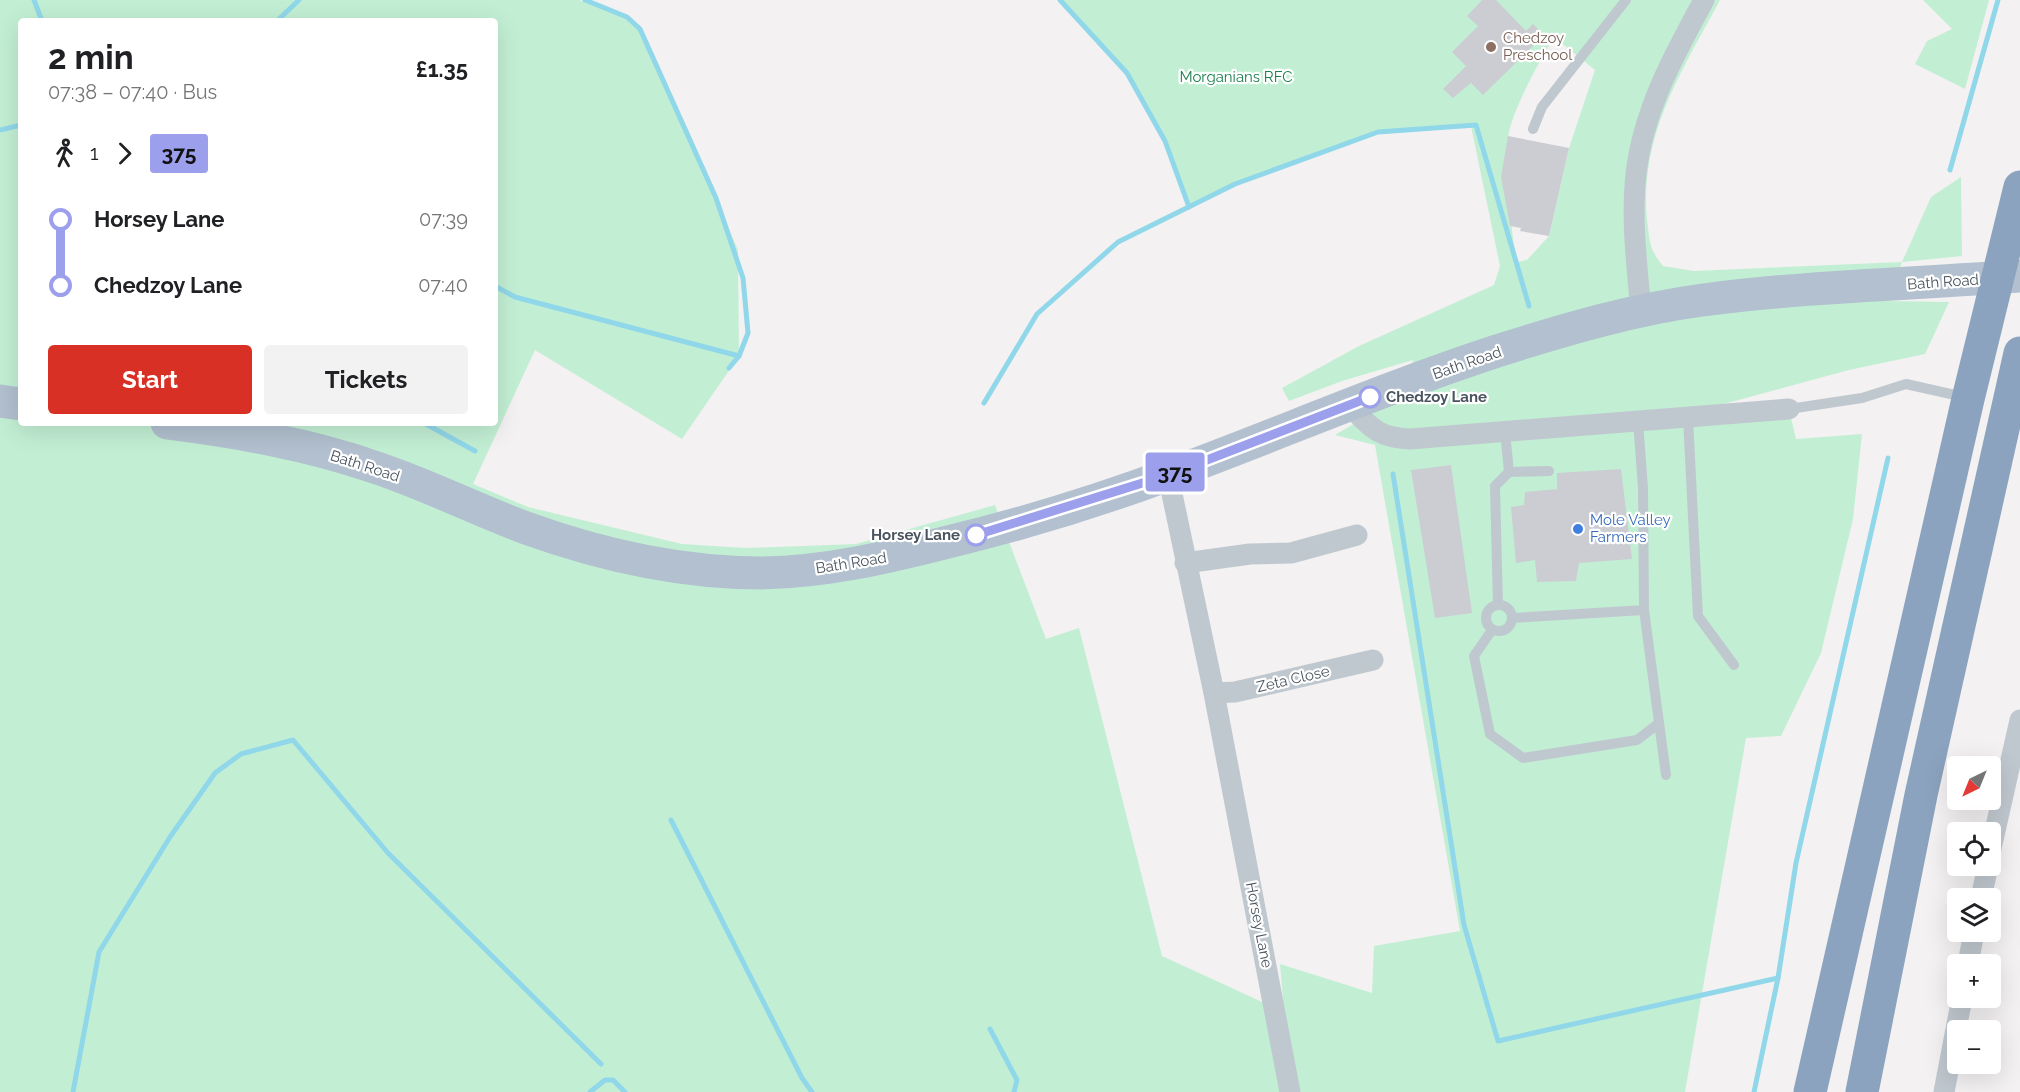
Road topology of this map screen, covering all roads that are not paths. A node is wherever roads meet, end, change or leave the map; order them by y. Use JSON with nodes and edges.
{"nodes":[{"id":1,"x":1626,"y":0,"type":"edge"},
{"id":2,"x":1704,"y":0,"type":"edge"},
{"id":3,"x":1533,"y":129,"type":"dead end"},
{"id":4,"x":2020,"y":187,"type":"edge"},
{"id":5,"x":2020,"y":276,"type":"edge"},
{"id":6,"x":1641,"y":311,"type":"junction"},
{"id":7,"x":2020,"y":353,"type":"edge"},
{"id":8,"x":1968,"y":399,"type":"junction"},
{"id":9,"x":0,"y":401,"type":"edge"},
{"id":10,"x":18,"y":404,"type":"edge"},
{"id":11,"x":1349,"y":405,"type":"junction"},
{"id":12,"x":1789,"y":410,"type":"joint"},
{"id":13,"x":1688,"y":418,"type":"junction"},
{"id":14,"x":1638,"y":421,"type":"junction"},
{"id":15,"x":186,"y":426,"type":"edge"},
{"id":16,"x":1505,"y":432,"type":"junction"},
{"id":17,"x":1549,"y":471,"type":"dead end"},
{"id":18,"x":1509,"y":472,"type":"junction"},
{"id":19,"x":1168,"y":475,"type":"junction"},
{"id":20,"x":1357,"y":535,"type":"dead end"},
{"id":21,"x":1185,"y":562,"type":"junction"},
{"id":22,"x":1498,"y":605,"type":"junction"},
{"id":23,"x":1644,"y":610,"type":"junction"},
{"id":24,"x":1512,"y":618,"type":"junction"},
{"id":25,"x":1492,"y":630,"type":"junction"},
{"id":26,"x":1373,"y":660,"type":"dead end"},
{"id":27,"x":1734,"y":665,"type":"dead end"},
{"id":28,"x":1214,"y":693,"type":"junction"},
{"id":29,"x":2020,"y":720,"type":"edge"},
{"id":30,"x":1658,"y":724,"type":"junction"},
{"id":31,"x":1666,"y":775,"type":"dead end"},
{"id":32,"x":1997,"y":822,"type":"edge"},
{"id":33,"x":1960,"y":1008,"type":"edge"},
{"id":34,"x":1290,"y":1092,"type":"edge"},
{"id":35,"x":1810,"y":1092,"type":"edge"},
{"id":36,"x":1862,"y":1092,"type":"edge"},
{"id":37,"x":1944,"y":1092,"type":"edge"}],
"edges":[{"from":1,"to":3,"type":"lane"},
{"from":2,"to":6,"type":"street"},
{"from":4,"to":8,"type":"highway"},
{"from":5,"to":6,"type":"main road","name":"Bath Road"},
{"from":6,"to":11,"type":"main road","name":"Bath Road"},
{"from":7,"to":36,"type":"highway"},
{"from":8,"to":12,"type":"lane"},
{"from":8,"to":35,"type":"highway"},
{"from":9,"to":10,"type":"main road"},
{"from":11,"to":16,"type":"street"},
{"from":11,"to":19,"type":"main road","name":"Bath Road"},
{"from":12,"to":13,"type":"street"},
{"from":13,"to":14,"type":"street"},
{"from":13,"to":27,"type":"lane"},
{"from":14,"to":16,"type":"street"},
{"from":14,"to":23,"type":"lane"},
{"from":15,"to":19,"type":"main road","name":"Bath Road"},
{"from":16,"to":18,"type":"lane"},
{"from":17,"to":18,"type":"lane"},
{"from":18,"to":22,"type":"lane"},
{"from":19,"to":21,"type":"street","name":"Horsey Lane"},
{"from":20,"to":21,"type":"street"},
{"from":21,"to":28,"type":"street","name":"Horsey Lane"},
{"from":22,"to":24,"type":"lane"},
{"from":22,"to":25,"type":"lane"},
{"from":23,"to":24,"type":"lane"},
{"from":23,"to":30,"type":"lane"},
{"from":24,"to":25,"type":"lane"},
{"from":25,"to":30,"type":"lane"},
{"from":26,"to":28,"type":"street","name":"Zeta Close"},
{"from":28,"to":34,"type":"street","name":"Horsey Lane"},
{"from":29,"to":32,"type":"street"},
{"from":30,"to":31,"type":"lane"},
{"from":33,"to":37,"type":"street"}]}
